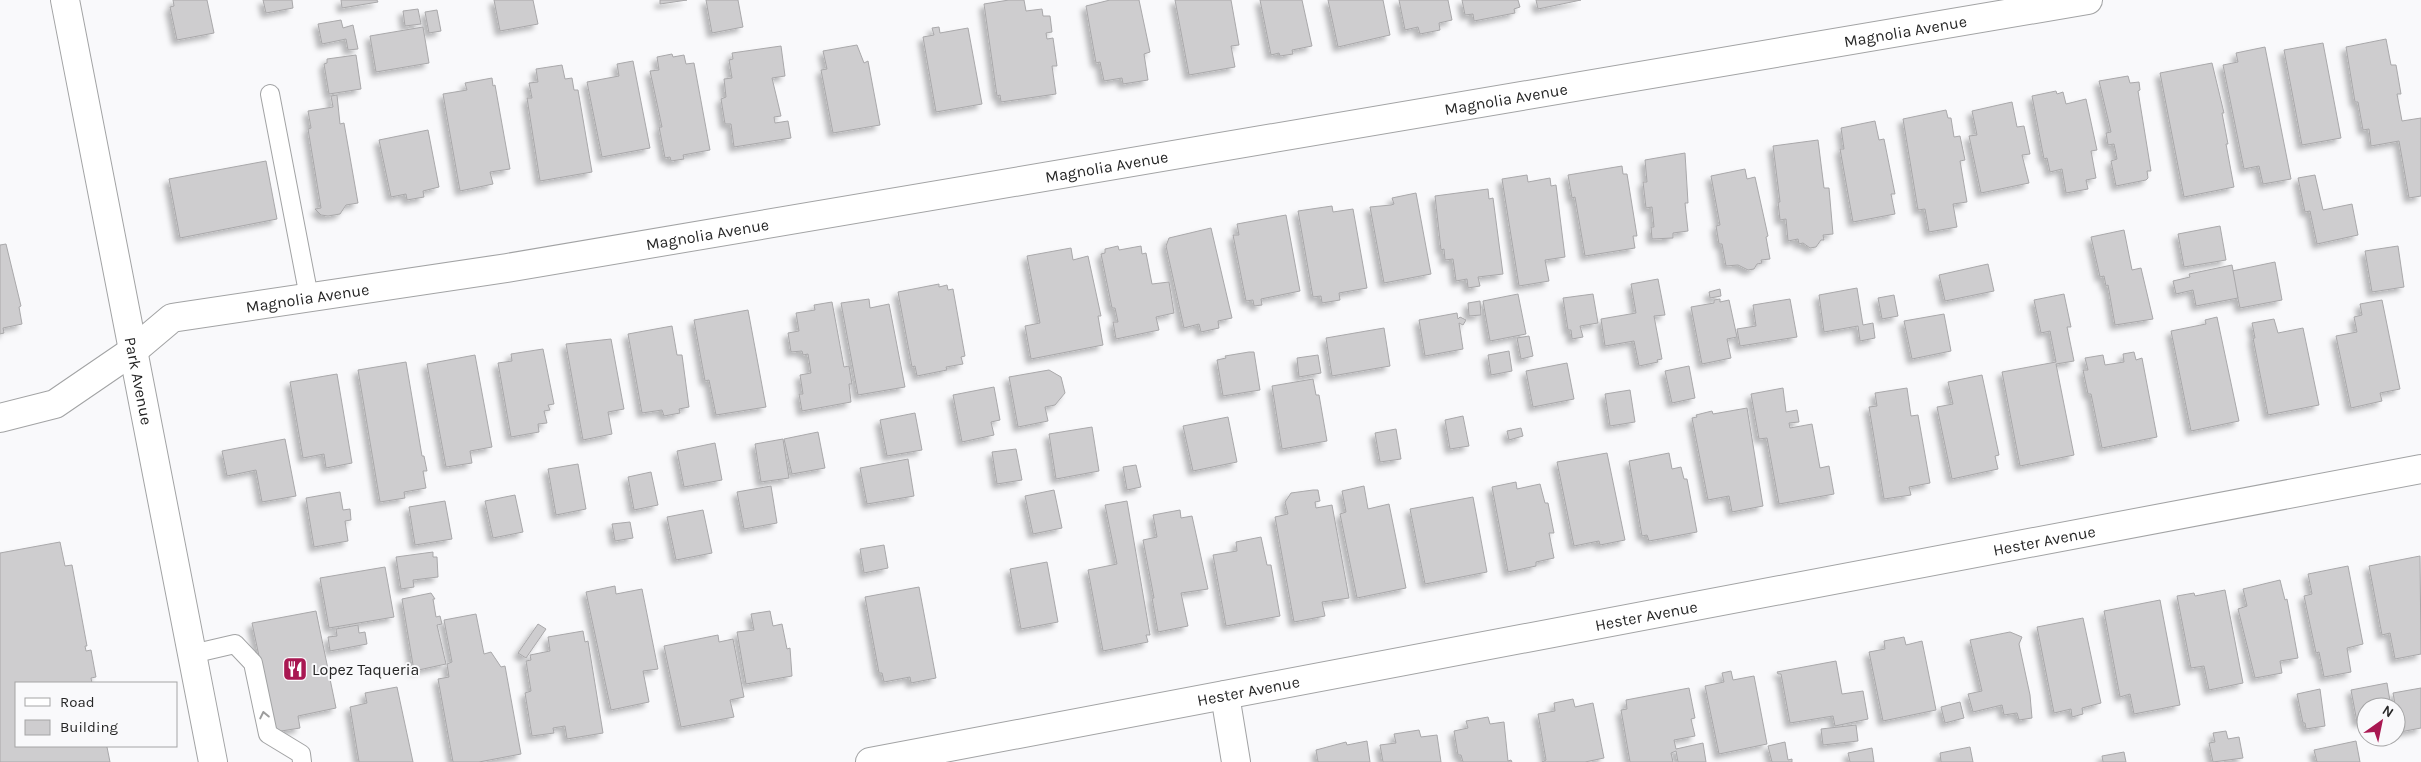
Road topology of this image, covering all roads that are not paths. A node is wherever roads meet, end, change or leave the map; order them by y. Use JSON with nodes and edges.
{"nodes":[{"id":1,"x":65,"y":0,"type":"edge"},
{"id":2,"x":2088,"y":0,"type":"edge"},
{"id":3,"x":270,"y":94,"type":"dead end"},
{"id":4,"x":309,"y":297,"type":"junction"},
{"id":5,"x":134,"y":350,"type":"junction"},
{"id":6,"x":0,"y":418,"type":"edge"},
{"id":7,"x":2421,"y":469,"type":"edge"},
{"id":8,"x":192,"y":654,"type":"junction"},
{"id":9,"x":1225,"y":695,"type":"junction"},
{"id":10,"x":213,"y":762,"type":"edge"},
{"id":11,"x":302,"y":762,"type":"edge"},
{"id":12,"x":870,"y":762,"type":"edge"},
{"id":13,"x":1236,"y":762,"type":"edge"}],
"edges":[{"from":1,"to":5,"type":"street","name":"Park Avenue"},
{"from":2,"to":4,"type":"street","name":"Magnolia Avenue"},
{"from":3,"to":4,"type":"lane"},
{"from":4,"to":5,"type":"street","name":"Magnolia Avenue"},
{"from":5,"to":6,"type":"street","name":"Magnolia Avenue"},
{"from":5,"to":8,"type":"street","name":"Park Avenue"},
{"from":7,"to":9,"type":"street","name":"Hester Avenue"},
{"from":8,"to":10,"type":"street","name":"Park Avenue"},
{"from":11,"to":8,"type":"lane","one_way":true},
{"from":9,"to":12,"type":"street","name":"Hester Avenue"},
{"from":9,"to":13,"type":"street"}]}
